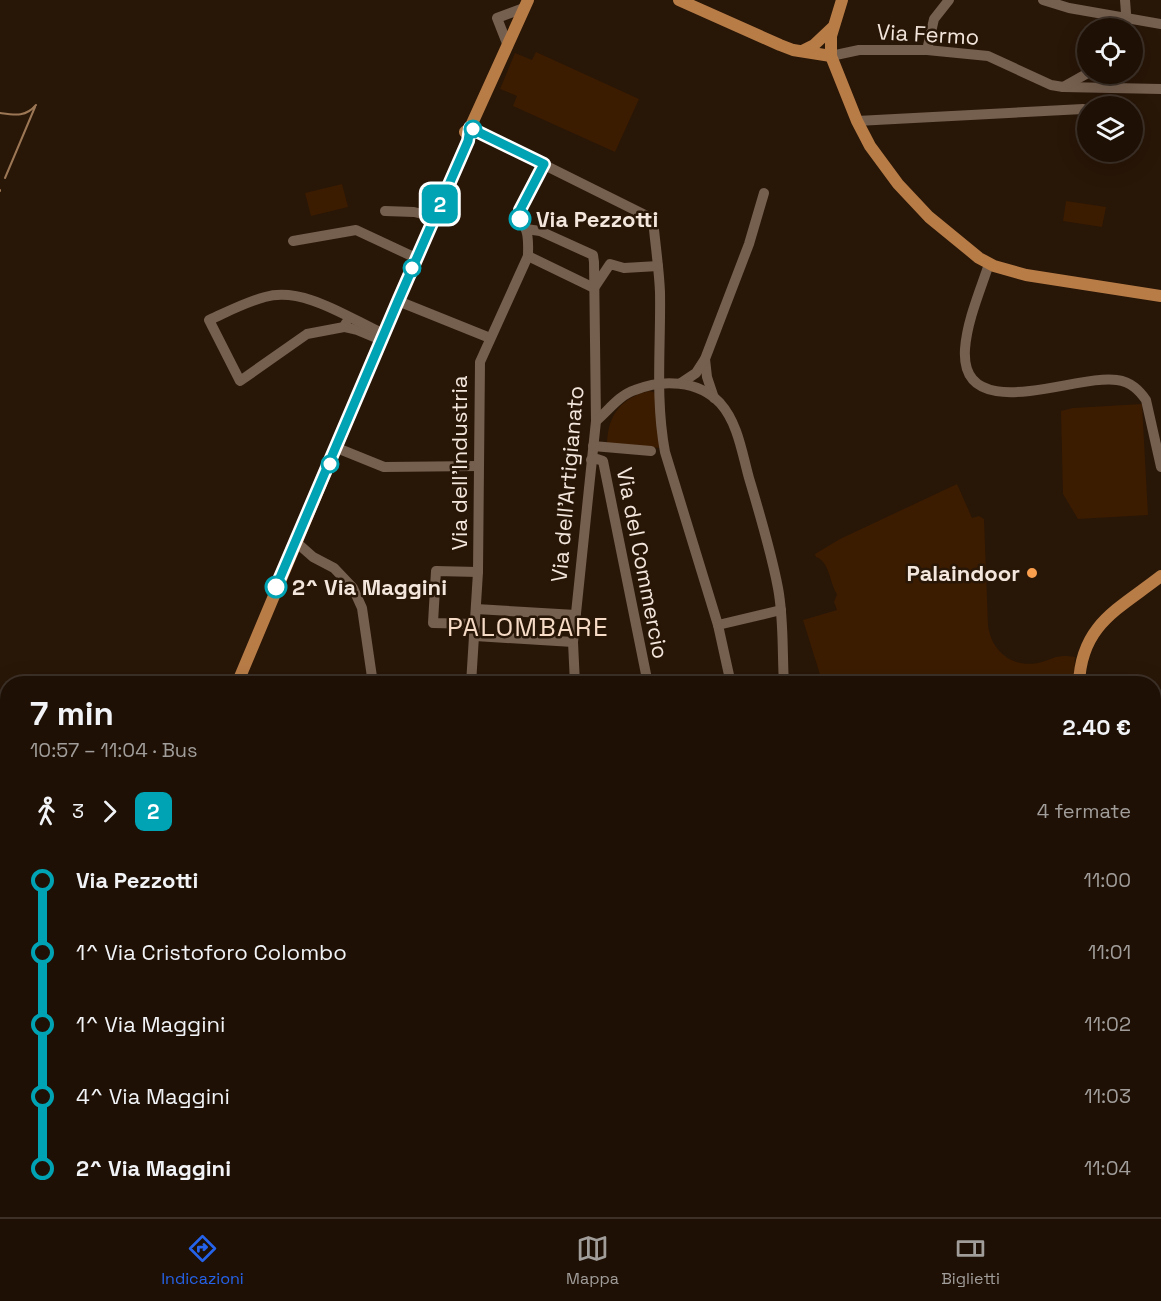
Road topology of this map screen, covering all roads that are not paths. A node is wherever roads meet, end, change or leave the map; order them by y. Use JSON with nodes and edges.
{"nodes":[{"id":1,"x":679,"y":0,"type":"edge"},
{"id":2,"x":842,"y":0,"type":"edge"},
{"id":3,"x":949,"y":0,"type":"edge"},
{"id":4,"x":1043,"y":0,"type":"edge"},
{"id":5,"x":1125,"y":0,"type":"edge"},
{"id":6,"x":526,"y":4,"type":"edge"},
{"id":7,"x":703,"y":5,"type":"edge"},
{"id":8,"x":1106,"y":18,"type":"edge"},
{"id":9,"x":1124,"y":18,"type":"edge"},
{"id":10,"x":1143,"y":24,"type":"edge"},
{"id":11,"x":1161,"y":24,"type":"edge"},
{"id":12,"x":833,"y":26,"type":"junction"},
{"id":13,"x":508,"y":46,"type":"junction"},
{"id":14,"x":927,"y":50,"type":"junction"},
{"id":15,"x":802,"y":51,"type":"junction"},
{"id":16,"x":831,"y":57,"type":"junction"},
{"id":17,"x":1077,"y":79,"type":"edge"},
{"id":18,"x":1063,"y":87,"type":"junction"},
{"id":19,"x":1161,"y":89,"type":"edge"},
{"id":20,"x":1077,"y":109,"type":"edge"},
{"id":21,"x":857,"y":122,"type":"junction"},
{"id":22,"x":470,"y":128,"type":"junction"},
{"id":23,"x":544,"y":164,"type":"junction"},
{"id":24,"x":764,"y":193,"type":"dead end"},
{"id":25,"x":385,"y":211,"type":"dead end"},
{"id":26,"x":435,"y":217,"type":"junction"},
{"id":27,"x":526,"y":229,"type":"junction"},
{"id":28,"x":293,"y":241,"type":"dead end"},
{"id":29,"x":593,"y":255,"type":"junction"},
{"id":30,"x":528,"y":256,"type":"junction"},
{"id":31,"x":416,"y":258,"type":"junction"},
{"id":32,"x":610,"y":264,"type":"junction"},
{"id":33,"x":989,"y":264,"type":"junction"},
{"id":34,"x":658,"y":266,"type":"junction"},
{"id":35,"x":594,"y":288,"type":"junction"},
{"id":36,"x":1161,"y":296,"type":"edge"},
{"id":37,"x":398,"y":301,"type":"junction"},
{"id":38,"x":346,"y":322,"type":"junction"},
{"id":39,"x":383,"y":337,"type":"junction"},
{"id":40,"x":490,"y":339,"type":"junction"},
{"id":41,"x":701,"y":375,"type":"junction"},
{"id":42,"x":659,"y":383,"type":"junction"},
{"id":43,"x":681,"y":383,"type":"junction"},
{"id":44,"x":696,"y":387,"type":"junction"},
{"id":45,"x":714,"y":398,"type":"junction"},
{"id":46,"x":596,"y":421,"type":"junction"},
{"id":47,"x":593,"y":446,"type":"junction"},
{"id":48,"x":337,"y":447,"type":"junction"},
{"id":49,"x":651,"y":452,"type":"dead end"},
{"id":50,"x":591,"y":460,"type":"junction"},
{"id":51,"x":479,"y":466,"type":"junction"},
{"id":52,"x":1161,"y":467,"type":"edge"},
{"id":53,"x":296,"y":542,"type":"junction"},
{"id":54,"x":291,"y":554,"type":"junction"},
{"id":55,"x":313,"y":556,"type":"junction"},
{"id":56,"x":478,"y":572,"type":"junction"},
{"id":57,"x":1161,"y":576,"type":"edge"},
{"id":58,"x":476,"y":609,"type":"junction"},
{"id":59,"x":781,"y":610,"type":"junction"},
{"id":60,"x":576,"y":615,"type":"junction"},
{"id":61,"x":718,"y":625,"type":"junction"},
{"id":62,"x":475,"y":630,"type":"junction"},
{"id":63,"x":573,"y":642,"type":"junction"},
{"id":64,"x":240,"y":676,"type":"edge"},
{"id":65,"x":372,"y":676,"type":"edge"},
{"id":66,"x":472,"y":676,"type":"edge"},
{"id":67,"x":575,"y":676,"type":"edge"},
{"id":68,"x":646,"y":676,"type":"edge"},
{"id":69,"x":729,"y":676,"type":"edge"},
{"id":70,"x":784,"y":676,"type":"edge"},
{"id":71,"x":1080,"y":676,"type":"edge"}],
"edges":[{"from":1,"to":7,"type":"main road"},
{"from":2,"to":12,"type":"main road"},
{"from":3,"to":14,"type":"street"},
{"from":4,"to":8,"type":"street"},
{"from":5,"to":9,"type":"street"},
{"from":6,"to":13,"type":"main road"},
{"from":6,"to":13,"type":"street"},
{"from":7,"to":15,"type":"main road"},
{"from":10,"to":11,"type":"street"},
{"from":12,"to":15,"type":"main road"},
{"from":12,"to":16,"type":"main road"},
{"from":13,"to":22,"type":"main road"},
{"from":14,"to":16,"type":"street","name":"Via Fermo"},
{"from":14,"to":18,"type":"street","name":"Via Fermo"},
{"from":15,"to":16,"type":"main road"},
{"from":16,"to":21,"type":"main road"},
{"from":17,"to":18,"type":"street"},
{"from":18,"to":19,"type":"street","name":"Via Fermo"},
{"from":20,"to":21,"type":"street"},
{"from":21,"to":33,"type":"main road"},
{"from":22,"to":23,"type":"street"},
{"from":22,"to":26,"type":"main road"},
{"from":23,"to":27,"type":"street"},
{"from":23,"to":34,"type":"street"},
{"from":24,"to":41,"type":"street"},
{"from":25,"to":26,"type":"street"},
{"from":26,"to":31,"type":"main road"},
{"from":27,"to":29,"type":"street"},
{"from":27,"to":30,"type":"street"},
{"from":28,"to":31,"type":"street"},
{"from":29,"to":32,"type":"street"},
{"from":29,"to":35,"type":"street","name":"Via dell'Artigianato"},
{"from":30,"to":35,"type":"street"},
{"from":30,"to":40,"type":"street","name":"Via dell'Industria"},
{"from":31,"to":37,"type":"main road"},
{"from":32,"to":34,"type":"street"},
{"from":32,"to":35,"type":"street"},
{"from":33,"to":36,"type":"main road"},
{"from":33,"to":52,"type":"street"},
{"from":34,"to":42,"type":"street"},
{"from":35,"to":46,"type":"street","name":"Via dell'Artigianato"},
{"from":37,"to":39,"type":"main road"},
{"from":37,"to":40,"type":"street"},
{"from":38,"to":38,"type":"street"},
{"from":38,"to":39,"type":"street"},
{"from":39,"to":48,"type":"main road"},
{"from":40,"to":51,"type":"street","name":"Via dell'Industria"},
{"from":41,"to":43,"type":"street"},
{"from":41,"to":44,"type":"street"},
{"from":41,"to":45,"type":"street"},
{"from":42,"to":43,"type":"street"},
{"from":42,"to":46,"type":"street"},
{"from":42,"to":61,"type":"street"},
{"from":43,"to":44,"type":"street"},
{"from":44,"to":45,"type":"street"},
{"from":45,"to":59,"type":"street"},
{"from":46,"to":47,"type":"street","name":"Via dell'Artigianato"},
{"from":47,"to":49,"type":"street"},
{"from":47,"to":50,"type":"street","name":"Via dell'Artigianato"},
{"from":48,"to":51,"type":"street"},
{"from":48,"to":53,"type":"main road"},
{"from":50,"to":60,"type":"street","name":"Via dell'Artigianato"},
{"from":50,"to":68,"type":"street","name":"Via del Commercio"},
{"from":51,"to":56,"type":"street","name":"Via dell'Industria"},
{"from":53,"to":54,"type":"main road"},
{"from":53,"to":55,"type":"street"},
{"from":54,"to":55,"type":"street"},
{"from":54,"to":64,"type":"main road"},
{"from":55,"to":65,"type":"street"},
{"from":56,"to":58,"type":"street","name":"Via dell'Industria"},
{"from":56,"to":62,"type":"street","name":"Via dell'Industria"},
{"from":57,"to":71,"type":"main road"},
{"from":58,"to":60,"type":"street"},
{"from":58,"to":62,"type":"street","name":"Via dell'Industria"},
{"from":59,"to":61,"type":"street"},
{"from":59,"to":70,"type":"street"},
{"from":60,"to":63,"type":"street","name":"Via dell'Artigianato"},
{"from":61,"to":69,"type":"street"},
{"from":62,"to":63,"type":"street","name":"Via dell'Industria"},
{"from":62,"to":66,"type":"street","name":"Via dell'Industria"},
{"from":63,"to":67,"type":"street","name":"Via dell'Artigianato"}]}
